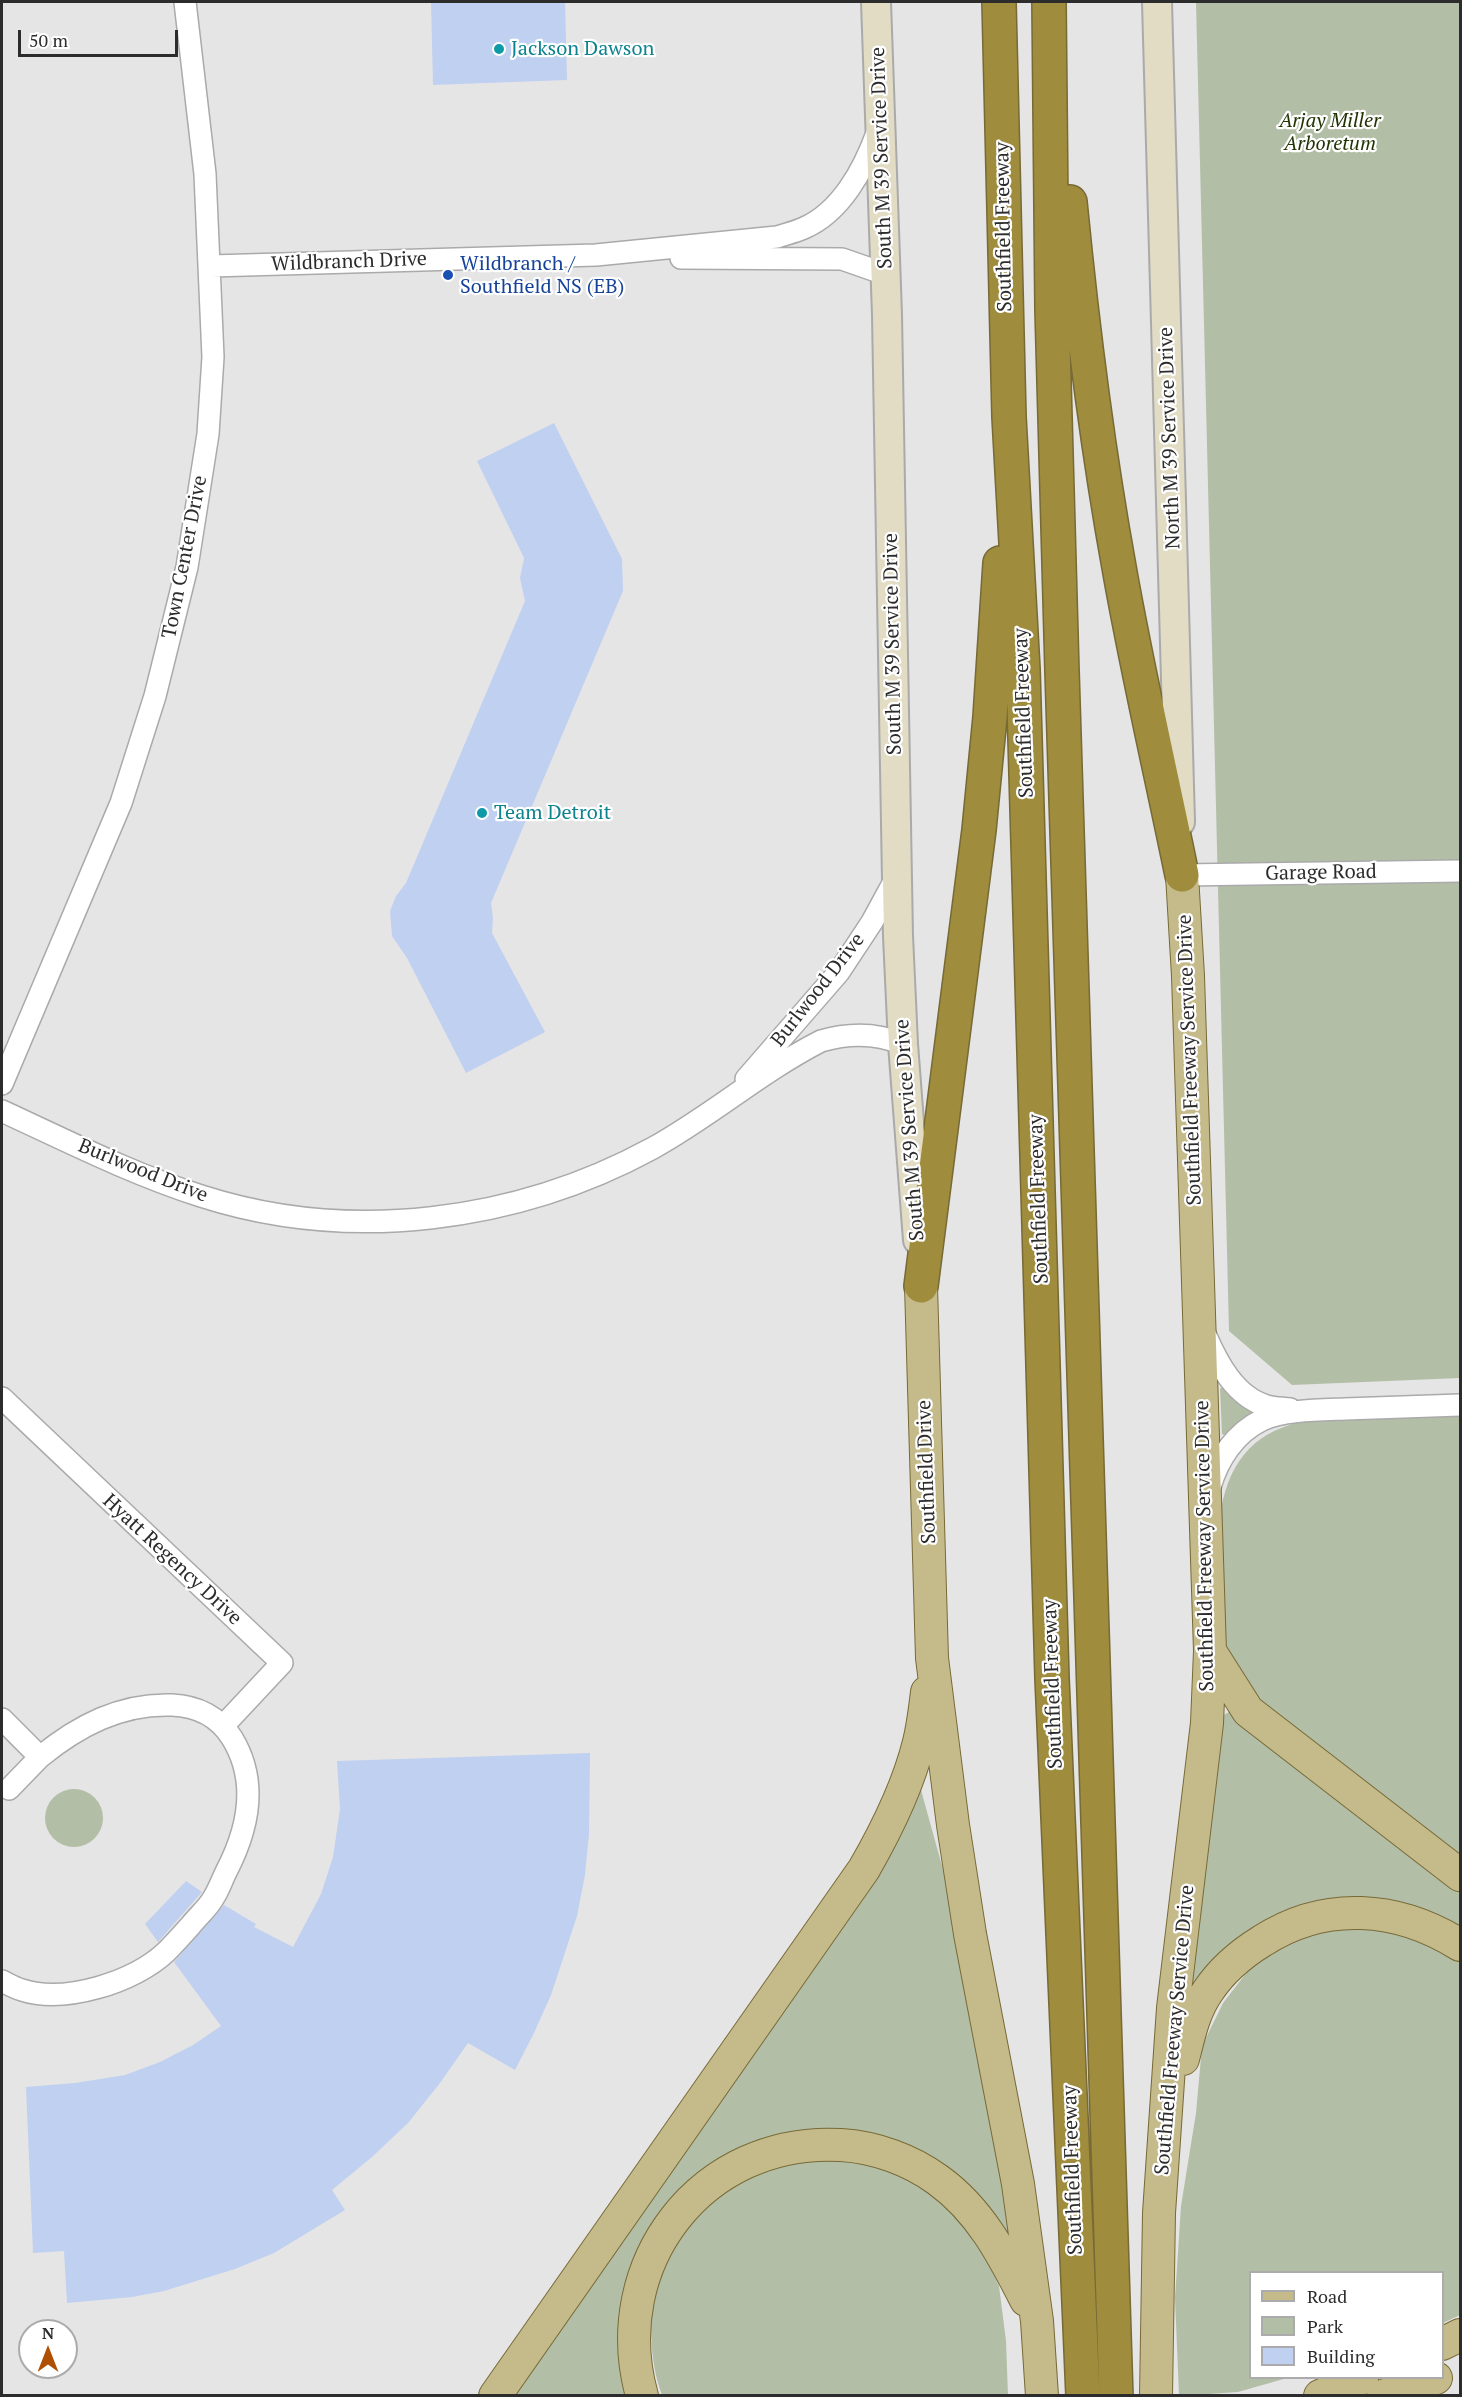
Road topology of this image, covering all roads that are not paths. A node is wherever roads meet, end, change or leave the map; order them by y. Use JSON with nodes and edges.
{"nodes":[{"id":1,"x":185,"y":2,"type":"edge"},
{"id":2,"x":876,"y":2,"type":"edge"},
{"id":3,"x":999,"y":2,"type":"edge"},
{"id":4,"x":1050,"y":2,"type":"edge"},
{"id":5,"x":1157,"y":2,"type":"edge"},
{"id":6,"x":881,"y":121,"type":"junction"},
{"id":7,"x":596,"y":255,"type":"junction"},
{"id":8,"x":211,"y":266,"type":"junction"},
{"id":9,"x":885,"y":274,"type":"junction"},
{"id":10,"x":1009,"y":417,"type":"junction"},
{"id":11,"x":1461,"y":872,"type":"edge"},
{"id":12,"x":1182,"y":875,"type":"junction"},
{"id":13,"x":897,"y":876,"type":"junction"},
{"id":14,"x":903,"y":1044,"type":"junction"},
{"id":15,"x":2,"y":1084,"type":"edge"},
{"id":16,"x":729,"y":1097,"type":"junction"},
{"id":17,"x":2,"y":1111,"type":"edge"},
{"id":18,"x":921,"y":1286,"type":"junction"},
{"id":19,"x":1199,"y":1322,"type":"junction"},
{"id":20,"x":2,"y":1398,"type":"edge"},
{"id":21,"x":1461,"y":1405,"type":"edge"},
{"id":22,"x":1302,"y":1411,"type":"junction"},
{"id":23,"x":1205,"y":1507,"type":"junction"},
{"id":24,"x":1210,"y":1651,"type":"junction"},
{"id":25,"x":932,"y":1658,"type":"junction"},
{"id":26,"x":2,"y":1719,"type":"edge"},
{"id":27,"x":224,"y":1725,"type":"junction"},
{"id":28,"x":39,"y":1756,"type":"junction"},
{"id":29,"x":4,"y":1791,"type":"edge"},
{"id":30,"x":1461,"y":1875,"type":"edge"},
{"id":31,"x":1461,"y":1945,"type":"edge"},
{"id":32,"x":2,"y":1981,"type":"edge"},
{"id":33,"x":1165,"y":2145,"type":"junction"},
{"id":34,"x":1037,"y":2321,"type":"junction"},
{"id":35,"x":1461,"y":2335,"type":"edge"},
{"id":36,"x":1444,"y":2344,"type":"edge"},
{"id":37,"x":1461,"y":2369,"type":"edge"},
{"id":38,"x":1444,"y":2375,"type":"edge"},
{"id":39,"x":1360,"y":2379,"type":"edge"},
{"id":40,"x":1433,"y":2379,"type":"edge"},
{"id":41,"x":495,"y":2396,"type":"edge"},
{"id":42,"x":642,"y":2396,"type":"edge"},
{"id":43,"x":1042,"y":2396,"type":"edge"},
{"id":44,"x":1083,"y":2396,"type":"edge"},
{"id":45,"x":1116,"y":2396,"type":"edge"},
{"id":46,"x":1156,"y":2396,"type":"edge"},
{"id":47,"x":1320,"y":2396,"type":"edge"},
{"id":48,"x":1383,"y":2396,"type":"edge"}],
"edges":[{"from":1,"to":8,"type":"street","name":"Town Center Drive"},
{"from":2,"to":6,"type":"main road","name":"South M 39 Service Drive"},
{"from":3,"to":10,"type":"highway","name":"Southfield Freeway"},
{"from":4,"to":12,"type":"highway"},
{"from":4,"to":45,"type":"highway","name":"Southfield Freeway"},
{"from":5,"to":12,"type":"main road","name":"North M 39 Service Drive"},
{"from":6,"to":7,"type":"street","name":"Wildbranch Drive"},
{"from":6,"to":9,"type":"main road","name":"South M 39 Service Drive"},
{"from":7,"to":8,"type":"street","name":"Wildbranch Drive"},
{"from":7,"to":9,"type":"street","name":"Wildbranch Drive"},
{"from":8,"to":15,"type":"street","name":"Town Center Drive"},
{"from":9,"to":13,"type":"main road","name":"South M 39 Service Drive"},
{"from":10,"to":18,"type":"highway"},
{"from":10,"to":44,"type":"highway","name":"Southfield Freeway"},
{"from":11,"to":12,"type":"street","name":"Garage Road"},
{"from":12,"to":19,"type":"main road","name":"Southfield Freeway Service Drive"},
{"from":13,"to":14,"type":"main road","name":"South M 39 Service Drive"},
{"from":13,"to":16,"type":"street","name":"Burlwood Drive"},
{"from":14,"to":16,"type":"street","name":"Burlwood Drive"},
{"from":14,"to":18,"type":"main road","name":"South M 39 Service Drive"},
{"from":16,"to":17,"type":"street","name":"Burlwood Drive"},
{"from":18,"to":25,"type":"main road","name":"Southfield Drive"},
{"from":19,"to":22,"type":"street"},
{"from":19,"to":23,"type":"main road","name":"Southfield Freeway Service Drive"},
{"from":20,"to":27,"type":"street","name":"Hyatt Regency Drive"},
{"from":21,"to":22,"type":"street"},
{"from":22,"to":23,"type":"street"},
{"from":23,"to":24,"type":"main road","name":"Southfield Freeway Service Drive"},
{"from":24,"to":30,"type":"main road"},
{"from":24,"to":33,"type":"main road","name":"Southfield Freeway Service Drive"},
{"from":25,"to":34,"type":"main road"},
{"from":25,"to":41,"type":"main road"},
{"from":26,"to":28,"type":"street"},
{"from":27,"to":28,"type":"street"},
{"from":27,"to":32,"type":"street"},
{"from":28,"to":29,"type":"street"},
{"from":31,"to":33,"type":"main road"},
{"from":33,"to":46,"type":"main road","name":"Southfield Freeway Service Drive"},
{"from":34,"to":42,"type":"main road"},
{"from":34,"to":43,"type":"main road"},
{"from":35,"to":36,"type":"main road"},
{"from":37,"to":38,"type":"main road"},
{"from":39,"to":47,"type":"main road"},
{"from":40,"to":48,"type":"main road"}]}
